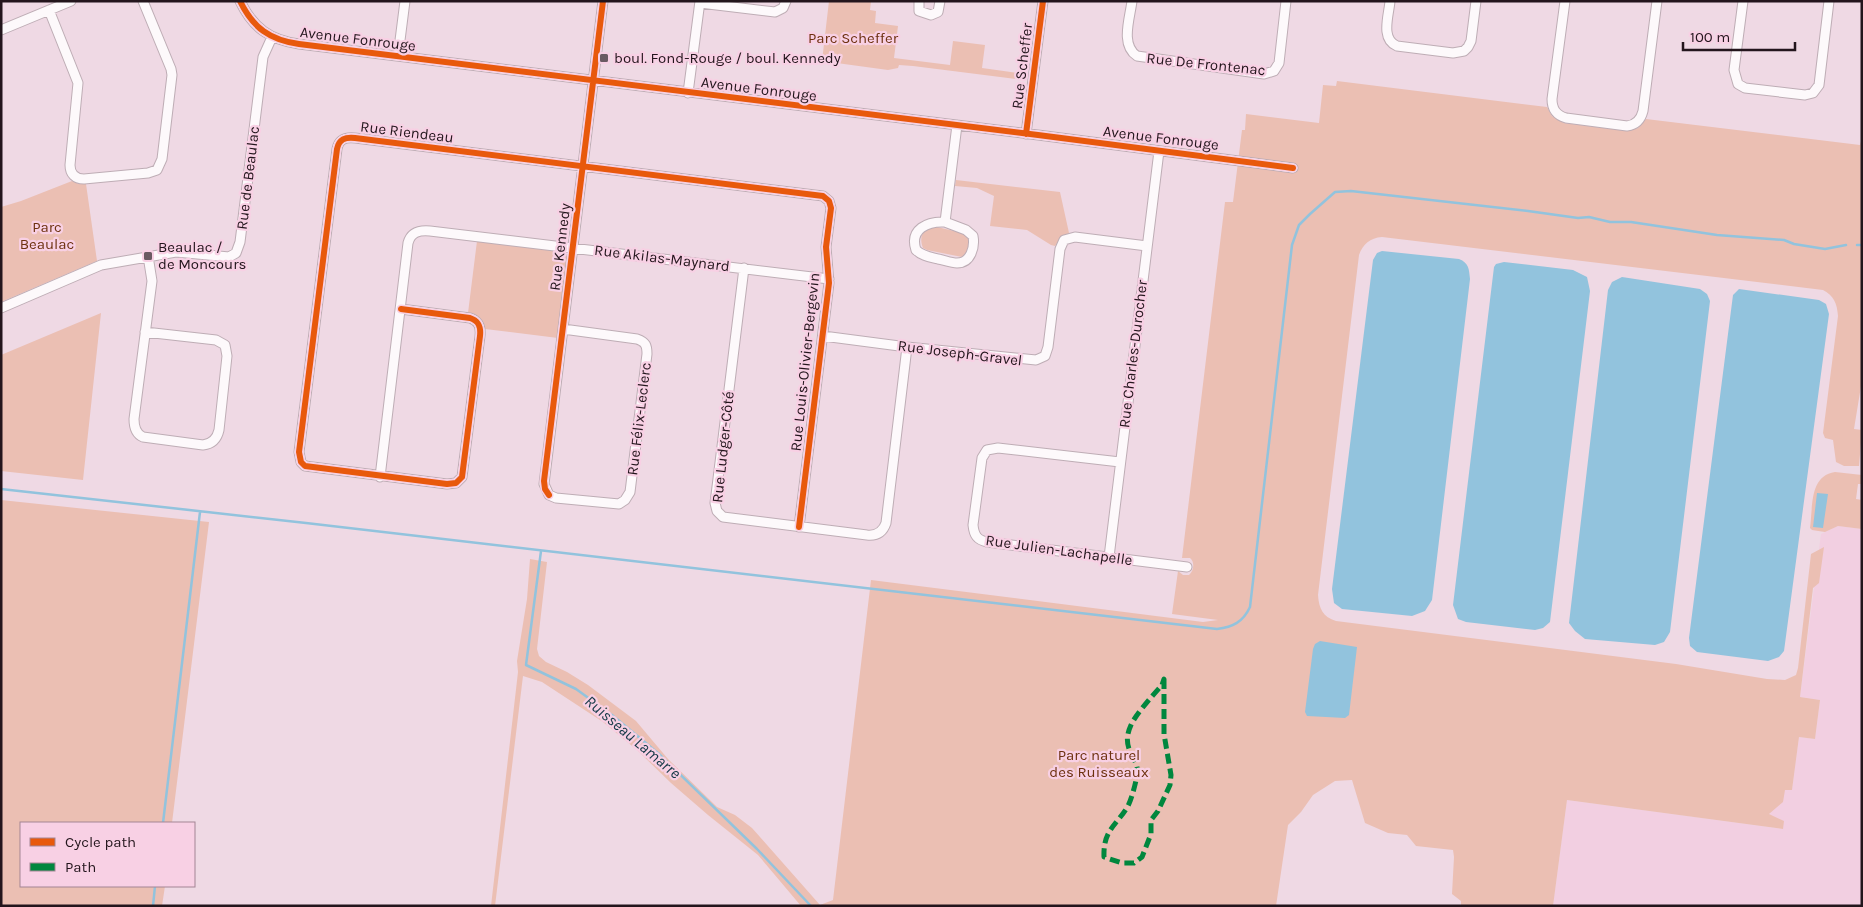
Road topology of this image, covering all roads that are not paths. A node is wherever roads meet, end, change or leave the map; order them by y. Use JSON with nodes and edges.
{"nodes":[{"id":1,"x":72,"y":1,"type":"edge"},
{"id":2,"x":143,"y":1,"type":"edge"},
{"id":3,"x":240,"y":1,"type":"edge"},
{"id":4,"x":405,"y":1,"type":"edge"},
{"id":5,"x":603,"y":1,"type":"edge"},
{"id":6,"x":786,"y":1,"type":"edge"},
{"id":7,"x":919,"y":1,"type":"edge"},
{"id":8,"x":940,"y":1,"type":"edge"},
{"id":9,"x":1043,"y":1,"type":"edge"},
{"id":10,"x":1132,"y":1,"type":"edge"},
{"id":11,"x":1286,"y":1,"type":"edge"},
{"id":12,"x":1390,"y":1,"type":"edge"},
{"id":13,"x":1476,"y":1,"type":"edge"},
{"id":14,"x":1565,"y":1,"type":"edge"},
{"id":15,"x":1657,"y":1,"type":"edge"},
{"id":16,"x":1743,"y":1,"type":"edge"},
{"id":17,"x":1829,"y":1,"type":"edge"},
{"id":18,"x":700,"y":2,"type":"edge"},
{"id":19,"x":49,"y":10,"type":"junction"},
{"id":20,"x":1,"y":30,"type":"edge"},
{"id":21,"x":272,"y":37,"type":"junction"},
{"id":22,"x":398,"y":56,"type":"junction"},
{"id":23,"x":593,"y":81,"type":"junction"},
{"id":24,"x":688,"y":92,"type":"junction"},
{"id":25,"x":957,"y":125,"type":"junction"},
{"id":26,"x":1026,"y":134,"type":"junction"},
{"id":27,"x":1159,"y":151,"type":"junction"},
{"id":28,"x":582,"y":166,"type":"junction"},
{"id":29,"x":1293,"y":168,"type":"dead end"},
{"id":30,"x":827,"y":200,"type":"joint"},
{"id":31,"x":946,"y":222,"type":"junction"},
{"id":32,"x":1147,"y":246,"type":"junction"},
{"id":33,"x":572,"y":247,"type":"junction"},
{"id":34,"x":148,"y":256,"type":"junction"},
{"id":35,"x":744,"y":268,"type":"junction"},
{"id":36,"x":829,"y":279,"type":"junction"},
{"id":37,"x":1,"y":308,"type":"edge"},
{"id":38,"x":401,"y":309,"type":"junction"},
{"id":39,"x":563,"y":329,"type":"junction"},
{"id":40,"x":145,"y":332,"type":"junction"},
{"id":41,"x":823,"y":336,"type":"junction"},
{"id":42,"x":907,"y":347,"type":"junction"},
{"id":43,"x":1120,"y":462,"type":"junction"},
{"id":44,"x":380,"y":477,"type":"junction"},
{"id":45,"x":549,"y":495,"type":"joint"},
{"id":46,"x":799,"y":527,"type":"junction"},
{"id":47,"x":1109,"y":557,"type":"junction"},
{"id":48,"x":1187,"y":567,"type":"dead end"}],
"edges":[{"from":1,"to":19,"type":"street"},
{"from":2,"to":19,"type":"street"},
{"from":3,"to":21,"type":"street","name":"Avenue Fonrouge"},
{"from":4,"to":22,"type":"street"},
{"from":5,"to":23,"type":"street","name":"Rue Kennedy"},
{"from":6,"to":18,"type":"street"},
{"from":7,"to":8,"type":"street"},
{"from":9,"to":26,"type":"street","name":"Rue Scheffer"},
{"from":10,"to":11,"type":"street","name":"Rue De Frontenac"},
{"from":12,"to":13,"type":"street"},
{"from":14,"to":15,"type":"street"},
{"from":16,"to":17,"type":"street"},
{"from":18,"to":24,"type":"street"},
{"from":19,"to":20,"type":"street"},
{"from":21,"to":22,"type":"street","name":"Avenue Fonrouge"},
{"from":21,"to":34,"type":"street","name":"Rue de Beaulac"},
{"from":22,"to":23,"type":"street","name":"Avenue Fonrouge"},
{"from":23,"to":24,"type":"street","name":"Avenue Fonrouge"},
{"from":23,"to":28,"type":"street","name":"Rue Kennedy"},
{"from":24,"to":25,"type":"street","name":"Avenue Fonrouge"},
{"from":25,"to":26,"type":"street","name":"Avenue Fonrouge"},
{"from":25,"to":31,"type":"street"},
{"from":26,"to":27,"type":"street","name":"Avenue Fonrouge"},
{"from":27,"to":29,"type":"street","name":"Avenue Fonrouge"},
{"from":27,"to":32,"type":"street","name":"Rue Charles-Durocher"},
{"from":28,"to":30,"type":"street","name":"Rue Riendeau"},
{"from":28,"to":33,"type":"street","name":"Rue Kennedy"},
{"from":28,"to":44,"type":"street","name":"Rue Riendeau"},
{"from":30,"to":36,"type":"street","name":"Rue Louis-Olivier-Bergevin"},
{"from":31,"to":31,"type":"street"},
{"from":32,"to":42,"type":"street","name":"Rue Joseph-Gravel"},
{"from":32,"to":43,"type":"street","name":"Rue Charles-Durocher"},
{"from":33,"to":35,"type":"street","name":"Rue Akilas-Maynard"},
{"from":33,"to":38,"type":"street","name":"Rue Akilas-Maynard"},
{"from":33,"to":39,"type":"street","name":"Rue Kennedy"},
{"from":34,"to":37,"type":"street","name":"Rue de Beaulac"},
{"from":34,"to":40,"type":"street"},
{"from":35,"to":36,"type":"street","name":"Rue Akilas-Maynard"},
{"from":35,"to":46,"type":"street","name":"Rue Ludger-Côté"},
{"from":36,"to":41,"type":"street","name":"Rue Louis-Olivier-Bergevin"},
{"from":38,"to":44,"type":"street","name":"Rue Akilas-Maynard"},
{"from":38,"to":44,"type":"street"},
{"from":39,"to":45,"type":"street","name":"Rue Kennedy"},
{"from":39,"to":45,"type":"street","name":"Rue Félix-Leclerc"},
{"from":40,"to":40,"type":"street"},
{"from":41,"to":42,"type":"street","name":"Rue Joseph-Gravel"},
{"from":41,"to":46,"type":"street","name":"Rue Louis-Olivier-Bergevin"},
{"from":42,"to":46,"type":"street","name":"Rue Ludger-Côté"},
{"from":43,"to":47,"type":"street","name":"Rue Charles-Durocher"},
{"from":43,"to":47,"type":"street","name":"Rue Julien-Lachapelle"},
{"from":47,"to":48,"type":"street","name":"Rue Julien-Lachapelle"}]}
